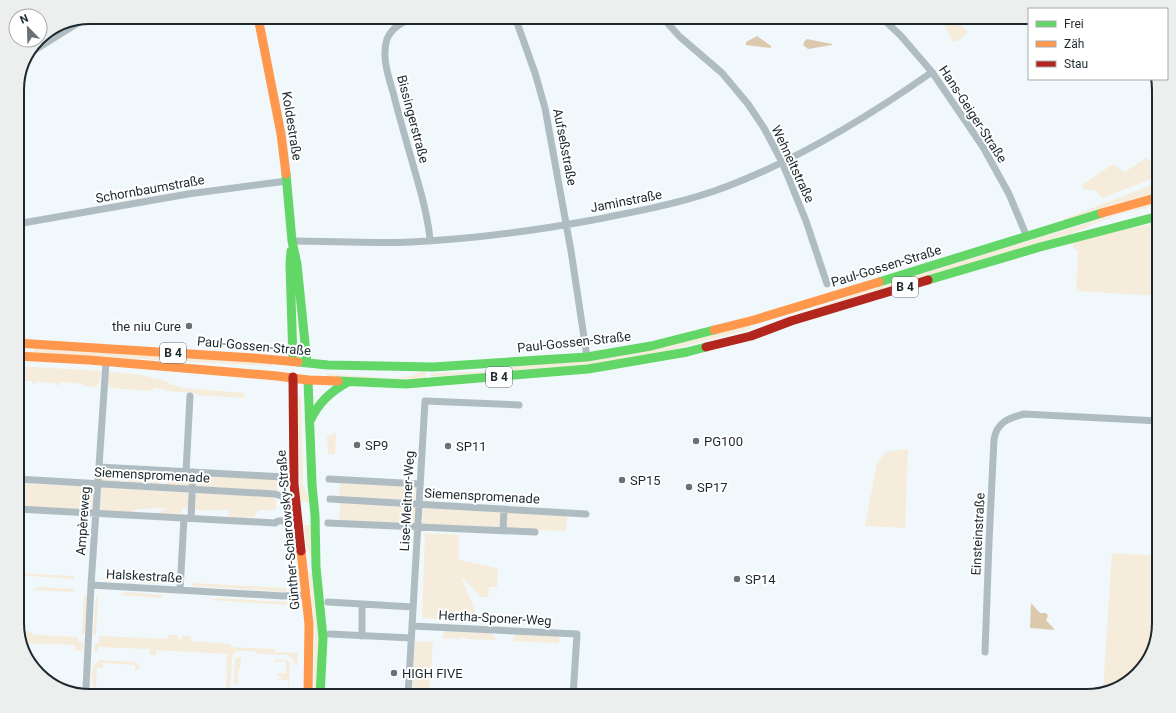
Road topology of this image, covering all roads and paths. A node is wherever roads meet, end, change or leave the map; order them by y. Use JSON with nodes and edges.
{"nodes":[{"id":1,"x":259,"y":24,"type":"edge"},
{"id":2,"x":399,"y":24,"type":"edge"},
{"id":3,"x":518,"y":24,"type":"edge"},
{"id":4,"x":668,"y":24,"type":"edge"},
{"id":5,"x":888,"y":24,"type":"edge"},
{"id":6,"x":70,"y":28,"type":"edge"},
{"id":7,"x":44,"y":44,"type":"edge"},
{"id":8,"x":932,"y":72,"type":"junction"},
{"id":9,"x":782,"y":162,"type":"junction"},
{"id":10,"x":287,"y":181,"type":"junction"},
{"id":11,"x":1152,"y":199,"type":"edge"},
{"id":12,"x":1152,"y":218,"type":"edge"},
{"id":13,"x":24,"y":223,"type":"edge"},
{"id":14,"x":566,"y":224,"type":"junction"},
{"id":15,"x":1026,"y":237,"type":"junction"},
{"id":16,"x":292,"y":241,"type":"junction"},
{"id":17,"x":430,"y":241,"type":"junction"},
{"id":18,"x":827,"y":284,"type":"dead end"},
{"id":19,"x":736,"y":325,"type":"junction"},
{"id":20,"x":739,"y":339,"type":"junction"},
{"id":21,"x":24,"y":343,"type":"edge"},
{"id":22,"x":24,"y":356,"type":"edge"},
{"id":23,"x":587,"y":357,"type":"junction"},
{"id":24,"x":293,"y":361,"type":"junction"},
{"id":25,"x":106,"y":362,"type":"junction"},
{"id":26,"x":307,"y":363,"type":"junction"},
{"id":27,"x":433,"y":367,"type":"junction"},
{"id":28,"x":293,"y":378,"type":"junction"},
{"id":29,"x":308,"y":380,"type":"junction"},
{"id":30,"x":348,"y":382,"type":"junction"},
{"id":31,"x":437,"y":382,"type":"junction"},
{"id":32,"x":190,"y":396,"type":"dead end"},
{"id":33,"x":520,"y":405,"type":"dead end"},
{"id":34,"x":311,"y":421,"type":"junction"},
{"id":35,"x":1152,"y":421,"type":"edge"},
{"id":36,"x":99,"y":467,"type":"junction"},
{"id":37,"x":190,"y":472,"type":"junction"},
{"id":38,"x":284,"y":477,"type":"dead end"},
{"id":39,"x":24,"y":479,"type":"edge"},
{"id":40,"x":329,"y":479,"type":"dead end"},
{"id":41,"x":98,"y":484,"type":"junction"},
{"id":42,"x":420,"y":484,"type":"junction"},
{"id":43,"x":192,"y":489,"type":"junction"},
{"id":44,"x":285,"y":497,"type":"dead end"},
{"id":45,"x":330,"y":499,"type":"dead end"},
{"id":46,"x":419,"y":505,"type":"junction"},
{"id":47,"x":24,"y":509,"type":"edge"},
{"id":48,"x":504,"y":509,"type":"junction"},
{"id":49,"x":96,"y":513,"type":"junction"},
{"id":50,"x":586,"y":514,"type":"dead end"},
{"id":51,"x":187,"y":518,"type":"junction"},
{"id":52,"x":285,"y":521,"type":"dead end"},
{"id":53,"x":328,"y":523,"type":"dead end"},
{"id":54,"x":418,"y":527,"type":"junction"},
{"id":55,"x":502,"y":530,"type":"junction"},
{"id":56,"x":535,"y":532,"type":"dead end"},
{"id":57,"x":302,"y":556,"type":"junction"},
{"id":58,"x":316,"y":567,"type":"junction"},
{"id":59,"x":91,"y":586,"type":"junction"},
{"id":60,"x":180,"y":590,"type":"junction"},
{"id":61,"x":306,"y":595,"type":"junction"},
{"id":62,"x":328,"y":602,"type":"dead end"},
{"id":63,"x":362,"y":604,"type":"junction"},
{"id":64,"x":413,"y":607,"type":"junction"},
{"id":65,"x":412,"y":626,"type":"junction"},
{"id":66,"x":330,"y":634,"type":"dead end"},
{"id":67,"x":362,"y":636,"type":"junction"},
{"id":68,"x":411,"y":638,"type":"junction"},
{"id":69,"x":985,"y":652,"type":"dead end"},
{"id":70,"x":322,"y":679,"type":"junction"},
{"id":71,"x":86,"y":689,"type":"edge"},
{"id":72,"x":308,"y":689,"type":"edge"},
{"id":73,"x":321,"y":689,"type":"edge"},
{"id":74,"x":323,"y":689,"type":"edge"},
{"id":75,"x":408,"y":689,"type":"edge"},
{"id":76,"x":573,"y":689,"type":"edge"}],
"edges":[{"from":1,"to":10,"type":"main road","name":"Koldestraße"},
{"from":2,"to":17,"type":"street","name":"Bissingerstraße"},
{"from":3,"to":14,"type":"street","name":"Aufseßstraße"},
{"from":4,"to":9,"type":"street","name":"Wehneltstraße"},
{"from":5,"to":8,"type":"street","name":"Hans-Geiger-Straße"},
{"from":6,"to":7,"type":"street"},
{"from":8,"to":9,"type":"street","name":"Jaminstraße"},
{"from":8,"to":15,"type":"street","name":"Hans-Geiger-Straße"},
{"from":9,"to":14,"type":"street","name":"Jaminstraße"},
{"from":9,"to":18,"type":"street","name":"Wehneltstraße"},
{"from":10,"to":13,"type":"street","name":"Schornbaumstraße"},
{"from":10,"to":16,"type":"main road","name":"Koldestraße"},
{"from":11,"to":15,"type":"main road","name":"Paul-Gossen-Straße","number":"B 4"},
{"from":12,"to":20,"type":"main road","name":"Paul-Gossen-Straße","number":"B 4"},
{"from":14,"to":17,"type":"street","name":"Jaminstraße"},
{"from":14,"to":23,"type":"street","name":"Aufseßstraße"},
{"from":15,"to":19,"type":"main road","name":"Paul-Gossen-Straße","number":"B 4"},
{"from":16,"to":17,"type":"street","name":"Jaminstraße"},
{"from":16,"to":24,"type":"main road","name":"Koldestraße"},
{"from":16,"to":26,"type":"main road","name":"Koldestraße"},
{"from":19,"to":20,"type":"main road"},
{"from":19,"to":23,"type":"main road","name":"Paul-Gossen-Straße","number":"B 4"},
{"from":20,"to":31,"type":"main road","name":"Paul-Gossen-Straße","number":"B 4"},
{"from":21,"to":24,"type":"main road","name":"Paul-Gossen-Straße","number":"B 4"},
{"from":22,"to":25,"type":"main road","name":"Paul-Gossen-Straße","number":"B 4"},
{"from":23,"to":27,"type":"main road","name":"Paul-Gossen-Straße","number":"B 4"},
{"from":24,"to":26,"type":"main road","name":"Paul-Gossen-Straße","number":"B 4"},
{"from":24,"to":28,"type":"main road","name":"Günther-Scharowsky-Straße"},
{"from":25,"to":28,"type":"main road","name":"Paul-Gossen-Straße","number":"B 4"},
{"from":25,"to":36,"type":"street","name":"Ampèreweg"},
{"from":26,"to":27,"type":"main road","name":"Paul-Gossen-Straße","number":"B 4"},
{"from":26,"to":29,"type":"main road","name":"Koldestraße"},
{"from":27,"to":31,"type":"main road"},
{"from":28,"to":29,"type":"main road","name":"Paul-Gossen-Straße","number":"B 4"},
{"from":28,"to":57,"type":"main road","name":"Günther-Scharowsky-Straße"},
{"from":29,"to":30,"type":"main road","name":"Paul-Gossen-Straße","number":"B 4"},
{"from":29,"to":34,"type":"main road","name":"Günther-Scharowsky-Straße"},
{"from":30,"to":31,"type":"main road","name":"Paul-Gossen-Straße","number":"B 4"},
{"from":30,"to":34,"type":"main road","name":"Günther-Scharowsky-Straße"},
{"from":32,"to":37,"type":"street"},
{"from":33,"to":42,"type":"street","name":"Lise-Meitner-Weg"},
{"from":34,"to":58,"type":"main road","name":"Günther-Scharowsky-Straße"},
{"from":35,"to":69,"type":"street","name":"Einsteinstraße"},
{"from":36,"to":37,"type":"street","name":"Siemenspromenade"},
{"from":36,"to":41,"type":"street","name":"Ampèreweg"},
{"from":37,"to":38,"type":"street","name":"Siemenspromenade"},
{"from":37,"to":43,"type":"street"},
{"from":39,"to":41,"type":"street","name":"Siemenspromenade"},
{"from":40,"to":42,"type":"street","name":"Siemenspromenade"},
{"from":41,"to":43,"type":"street","name":"Siemenspromenade"},
{"from":41,"to":49,"type":"street","name":"Ampèreweg"},
{"from":42,"to":46,"type":"street","name":"Lise-Meitner-Weg"},
{"from":43,"to":44,"type":"street","name":"Siemenspromenade"},
{"from":43,"to":51,"type":"street"},
{"from":45,"to":46,"type":"street","name":"Siemenspromenade"},
{"from":46,"to":48,"type":"street","name":"Siemenspromenade"},
{"from":46,"to":54,"type":"street","name":"Lise-Meitner-Weg"},
{"from":47,"to":49,"type":"street"},
{"from":48,"to":50,"type":"street","name":"Siemenspromenade"},
{"from":48,"to":55,"type":"street"},
{"from":49,"to":51,"type":"street"},
{"from":49,"to":59,"type":"street","name":"Ampèreweg"},
{"from":51,"to":52,"type":"street"},
{"from":51,"to":60,"type":"street"},
{"from":53,"to":54,"type":"street"},
{"from":54,"to":55,"type":"street"},
{"from":54,"to":64,"type":"street","name":"Lise-Meitner-Weg"},
{"from":55,"to":56,"type":"street"},
{"from":57,"to":58,"type":"main road"},
{"from":57,"to":61,"type":"main road","name":"Günther-Scharowsky-Straße"},
{"from":58,"to":70,"type":"main road","name":"Günther-Scharowsky-Straße"},
{"from":59,"to":60,"type":"street","name":"Halskestraße"},
{"from":59,"to":71,"type":"street","name":"Halskestraße"},
{"from":60,"to":61,"type":"street","name":"Halskestraße"},
{"from":61,"to":72,"type":"main road","name":"Günther-Scharowsky-Straße"},
{"from":62,"to":63,"type":"street"},
{"from":63,"to":64,"type":"street"},
{"from":63,"to":67,"type":"street"},
{"from":64,"to":65,"type":"street","name":"Lise-Meitner-Weg"},
{"from":65,"to":68,"type":"street","name":"Lise-Meitner-Weg"},
{"from":65,"to":76,"type":"street","name":"Hertha-Sponer-Weg"},
{"from":66,"to":67,"type":"street"},
{"from":67,"to":68,"type":"street"},
{"from":68,"to":75,"type":"street","name":"Lise-Meitner-Weg"},
{"from":70,"to":73,"type":"main road","name":"Günther-Scharowsky-Straße"},
{"from":70,"to":74,"type":"street"}]}
